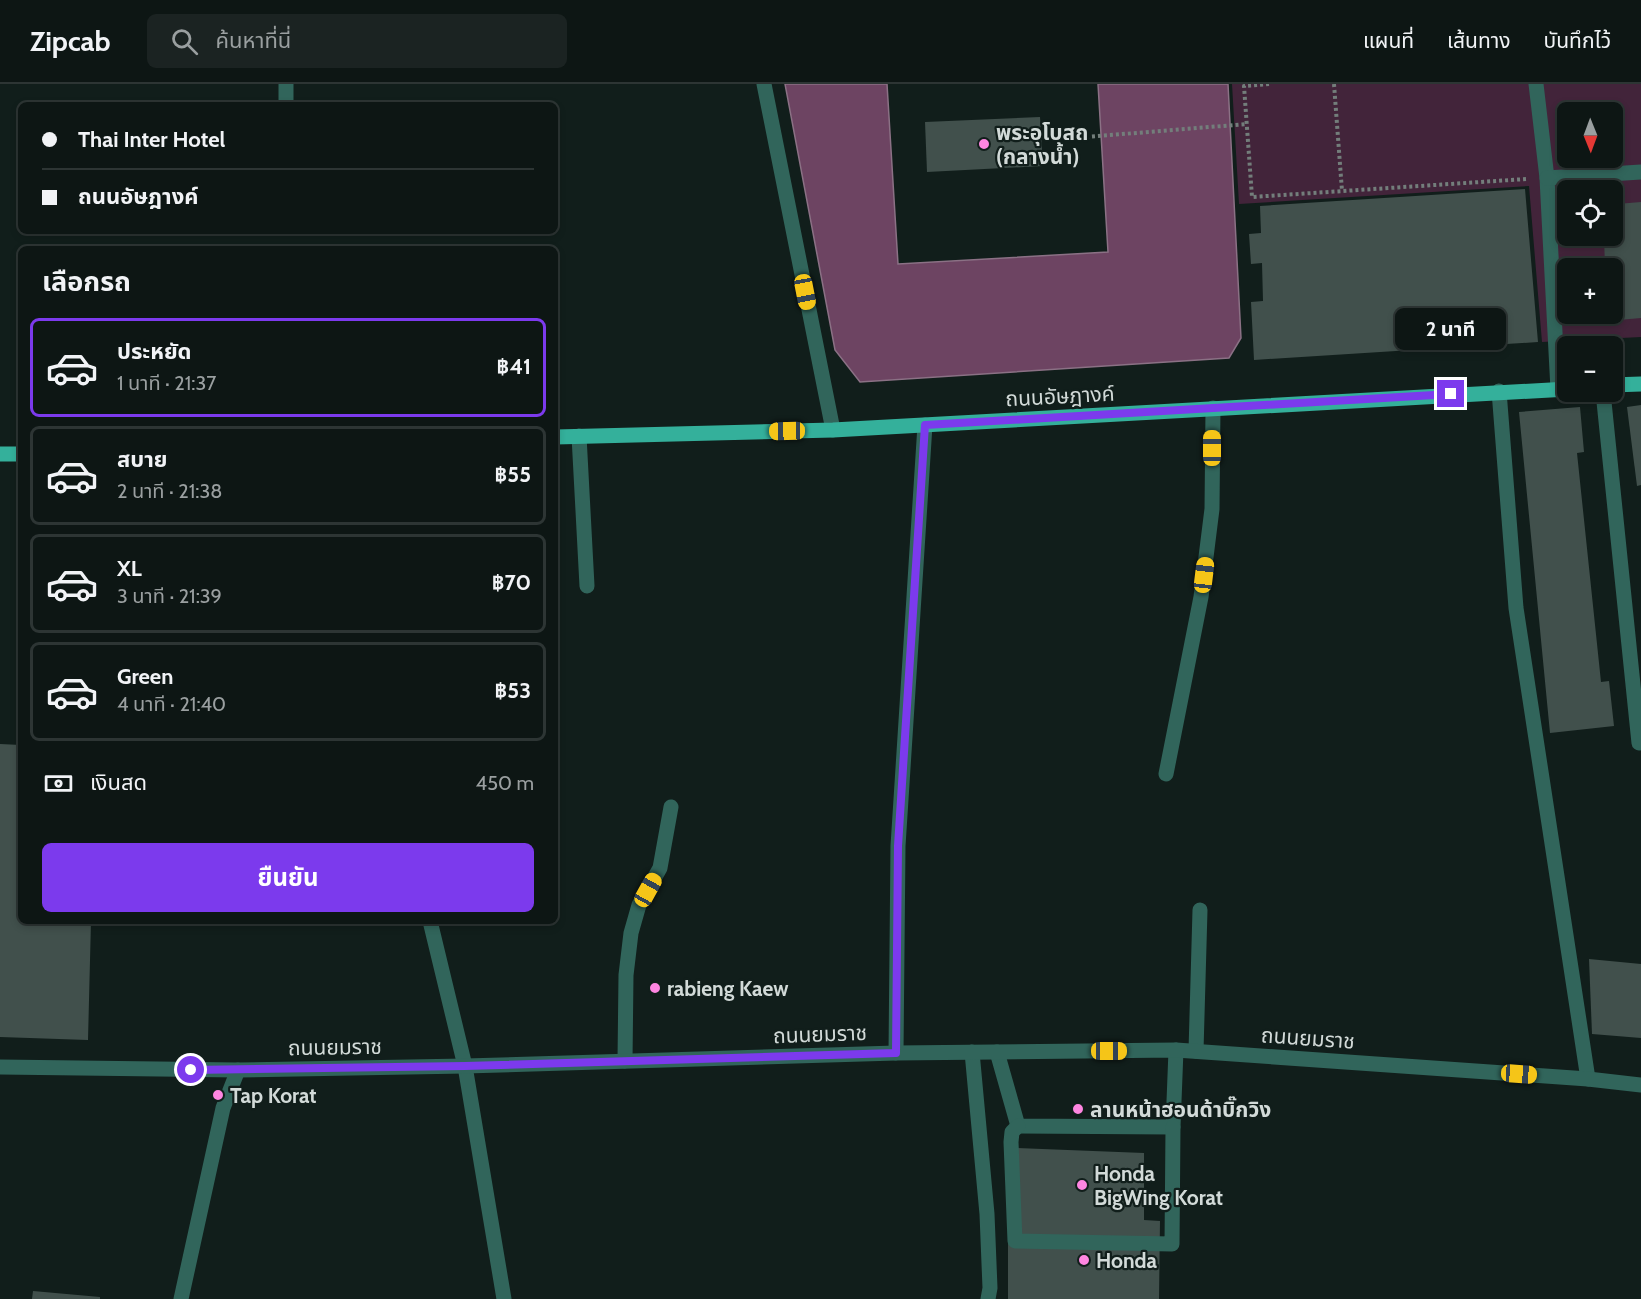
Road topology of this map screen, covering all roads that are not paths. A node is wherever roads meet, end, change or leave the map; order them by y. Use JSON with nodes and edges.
{"nodes":[{"id":1,"x":286,"y":84,"type":"edge"},
{"id":2,"x":764,"y":84,"type":"edge"},
{"id":3,"x":1536,"y":84,"type":"edge"},
{"id":4,"x":286,"y":102,"type":"edge"},
{"id":5,"x":1641,"y":172,"type":"edge"},
{"id":6,"x":1547,"y":178,"type":"junction"},
{"id":7,"x":1559,"y":336,"type":"edge"},
{"id":8,"x":1641,"y":384,"type":"edge"},
{"id":9,"x":1623,"y":385,"type":"edge"},
{"id":10,"x":1557,"y":389,"type":"edge"},
{"id":11,"x":1499,"y":391,"type":"junction"},
{"id":12,"x":1604,"y":402,"type":"edge"},
{"id":13,"x":1212,"y":408,"type":"junction"},
{"id":14,"x":925,"y":425,"type":"junction"},
{"id":15,"x":833,"y":430,"type":"junction"},
{"id":16,"x":579,"y":436,"type":"junction"},
{"id":17,"x":558,"y":437,"type":"edge"},
{"id":18,"x":0,"y":454,"type":"edge"},
{"id":19,"x":18,"y":454,"type":"edge"},
{"id":20,"x":587,"y":586,"type":"dead end"},
{"id":21,"x":1641,"y":742,"type":"edge"},
{"id":22,"x":1166,"y":774,"type":"dead end"},
{"id":23,"x":671,"y":807,"type":"dead end"},
{"id":24,"x":1200,"y":910,"type":"dead end"},
{"id":25,"x":431,"y":924,"type":"edge"},
{"id":26,"x":1176,"y":1050,"type":"junction"},
{"id":27,"x":1196,"y":1051,"type":"junction"},
{"id":28,"x":972,"y":1052,"type":"junction"},
{"id":29,"x":997,"y":1052,"type":"junction"},
{"id":30,"x":896,"y":1053,"type":"junction"},
{"id":31,"x":625,"y":1061,"type":"junction"},
{"id":32,"x":465,"y":1066,"type":"junction"},
{"id":33,"x":0,"y":1067,"type":"edge"},
{"id":34,"x":238,"y":1070,"type":"junction"},
{"id":35,"x":1588,"y":1079,"type":"junction"},
{"id":36,"x":1641,"y":1085,"type":"edge"},
{"id":37,"x":1018,"y":1126,"type":"junction"},
{"id":38,"x":1173,"y":1127,"type":"junction"},
{"id":39,"x":182,"y":1299,"type":"edge"},
{"id":40,"x":504,"y":1299,"type":"edge"},
{"id":41,"x":988,"y":1299,"type":"edge"}],
"edges":[{"from":1,"to":4,"type":"street"},
{"from":2,"to":15,"type":"street"},
{"from":3,"to":6,"type":"street"},
{"from":5,"to":6,"type":"street"},
{"from":6,"to":7,"type":"street"},
{"from":8,"to":9,"type":"main road"},
{"from":10,"to":11,"type":"main road","name":"ถนนอัษฎางค์"},
{"from":11,"to":13,"type":"main road","name":"ถนนอัษฎางค์"},
{"from":11,"to":35,"type":"street"},
{"from":12,"to":21,"type":"street"},
{"from":13,"to":14,"type":"main road","name":"ถนนอัษฎางค์"},
{"from":13,"to":22,"type":"street"},
{"from":14,"to":15,"type":"main road","name":"ถนนอัษฎางค์"},
{"from":14,"to":30,"type":"street"},
{"from":15,"to":16,"type":"main road","name":"ถนนอัษฎางค์"},
{"from":16,"to":17,"type":"main road","name":"ถนนอัษฎางค์"},
{"from":16,"to":20,"type":"street"},
{"from":18,"to":19,"type":"main road"},
{"from":23,"to":31,"type":"street"},
{"from":24,"to":27,"type":"street"},
{"from":25,"to":32,"type":"street"},
{"from":26,"to":27,"type":"street","name":"ถนนยมราช"},
{"from":26,"to":29,"type":"street","name":"ถนนยมราช"},
{"from":26,"to":38,"type":"street"},
{"from":27,"to":35,"type":"street","name":"ถนนยมราช"},
{"from":28,"to":29,"type":"street","name":"ถนนยมราช"},
{"from":28,"to":30,"type":"street","name":"ถนนยมราช"},
{"from":28,"to":41,"type":"street"},
{"from":29,"to":37,"type":"street"},
{"from":30,"to":31,"type":"street","name":"ถนนยมราช"},
{"from":31,"to":32,"type":"street","name":"ถนนยมราช"},
{"from":32,"to":34,"type":"street","name":"ถนนยมราช"},
{"from":32,"to":40,"type":"street"},
{"from":33,"to":34,"type":"street","name":"ถนนยมราช"},
{"from":34,"to":39,"type":"street"},
{"from":35,"to":36,"type":"street","name":"ถนนยมราช"},
{"from":37,"to":38,"type":"street"},
{"from":37,"to":38,"type":"street"}]}
